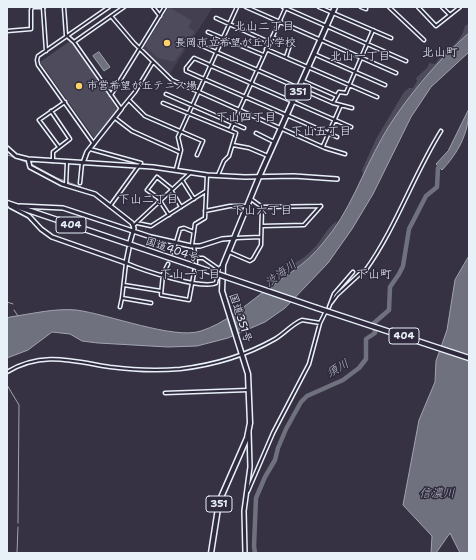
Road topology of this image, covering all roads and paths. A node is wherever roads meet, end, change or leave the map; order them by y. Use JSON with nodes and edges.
{"nodes":[{"id":1,"x":44,"y":7,"type":"edge"},
{"id":2,"x":64,"y":7,"type":"edge"},
{"id":3,"x":109,"y":7,"type":"edge"},
{"id":4,"x":124,"y":7,"type":"edge"},
{"id":5,"x":153,"y":7,"type":"edge"},
{"id":6,"x":165,"y":7,"type":"edge"},
{"id":7,"x":237,"y":7,"type":"edge"},
{"id":8,"x":246,"y":7,"type":"edge"},
{"id":9,"x":285,"y":7,"type":"edge"},
{"id":10,"x":319,"y":7,"type":"edge"},
{"id":11,"x":335,"y":7,"type":"edge"},
{"id":12,"x":361,"y":7,"type":"edge"},
{"id":13,"x":389,"y":7,"type":"edge"},
{"id":14,"x":418,"y":7,"type":"edge"},
{"id":15,"x":442,"y":7,"type":"edge"},
{"id":16,"x":460,"y":7,"type":"edge"},
{"id":17,"x":366,"y":9,"type":"dead end"},
{"id":18,"x":332,"y":13,"type":"junction"},
{"id":19,"x":450,"y":14,"type":"junction"},
{"id":20,"x":111,"y":16,"type":"junction"},
{"id":21,"x":160,"y":16,"type":"junction"},
{"id":22,"x":216,"y":18,"type":"dead end"},
{"id":23,"x":279,"y":22,"type":"junction"},
{"id":24,"x":228,"y":24,"type":"junction"},
{"id":25,"x":326,"y":26,"type":"junction"},
{"id":26,"x":373,"y":30,"type":"junction"},
{"id":27,"x":7,"y":31,"type":"edge"},
{"id":28,"x":208,"y":32,"type":"dead end"},
{"id":29,"x":67,"y":36,"type":"junction"},
{"id":30,"x":272,"y":37,"type":"junction"},
{"id":31,"x":222,"y":38,"type":"junction"},
{"id":32,"x":391,"y":38,"type":"dead end"},
{"id":33,"x":320,"y":40,"type":"junction"},
{"id":34,"x":424,"y":40,"type":"dead end"},
{"id":35,"x":74,"y":42,"type":"junction"},
{"id":36,"x":269,"y":42,"type":"junction"},
{"id":37,"x":367,"y":44,"type":"junction"},
{"id":38,"x":200,"y":45,"type":"dead end"},
{"id":39,"x":139,"y":48,"type":"junction"},
{"id":40,"x":266,"y":49,"type":"junction"},
{"id":41,"x":46,"y":51,"type":"junction"},
{"id":42,"x":216,"y":51,"type":"junction"},
{"id":43,"x":314,"y":54,"type":"junction"},
{"id":44,"x":263,"y":55,"type":"junction"},
{"id":45,"x":286,"y":57,"type":"junction"},
{"id":46,"x":361,"y":58,"type":"junction"},
{"id":47,"x":406,"y":61,"type":"dead end"},
{"id":48,"x":153,"y":62,"type":"junction"},
{"id":49,"x":210,"y":65,"type":"junction"},
{"id":50,"x":308,"y":68,"type":"junction"},
{"id":51,"x":257,"y":69,"type":"junction"},
{"id":52,"x":355,"y":72,"type":"junction"},
{"id":53,"x":396,"y":73,"type":"dead end"},
{"id":54,"x":204,"y":79,"type":"junction"},
{"id":55,"x":302,"y":81,"type":"junction"},
{"id":56,"x":250,"y":83,"type":"junction"},
{"id":57,"x":350,"y":85,"type":"junction"},
{"id":58,"x":385,"y":85,"type":"dead end"},
{"id":59,"x":299,"y":88,"type":"junction"},
{"id":60,"x":198,"y":92,"type":"junction"},
{"id":61,"x":166,"y":94,"type":"dead end"},
{"id":62,"x":111,"y":95,"type":"junction"},
{"id":63,"x":337,"y":96,"type":"junction"},
{"id":64,"x":245,"y":97,"type":"junction"},
{"id":65,"x":377,"y":97,"type":"dead end"},
{"id":66,"x":129,"y":100,"type":"junction"},
{"id":67,"x":65,"y":102,"type":"junction"},
{"id":68,"x":293,"y":102,"type":"junction"},
{"id":69,"x":163,"y":103,"type":"dead end"},
{"id":70,"x":333,"y":103,"type":"junction"},
{"id":71,"x":341,"y":105,"type":"junction"},
{"id":72,"x":192,"y":106,"type":"junction"},
{"id":73,"x":352,"y":108,"type":"dead end"},
{"id":74,"x":121,"y":109,"type":"junction"},
{"id":75,"x":239,"y":110,"type":"junction"},
{"id":76,"x":51,"y":111,"type":"junction"},
{"id":77,"x":189,"y":113,"type":"junction"},
{"id":78,"x":287,"y":115,"type":"junction"},
{"id":79,"x":115,"y":118,"type":"junction"},
{"id":80,"x":334,"y":119,"type":"junction"},
{"id":81,"x":233,"y":123,"type":"junction"},
{"id":82,"x":351,"y":127,"type":"dead end"},
{"id":83,"x":244,"y":128,"type":"dead end"},
{"id":84,"x":281,"y":129,"type":"junction"},
{"id":85,"x":230,"y":130,"type":"junction"},
{"id":86,"x":181,"y":131,"type":"junction"},
{"id":87,"x":441,"y":131,"type":"dead end"},
{"id":88,"x":328,"y":133,"type":"junction"},
{"id":89,"x":256,"y":134,"type":"dead end"},
{"id":90,"x":336,"y":137,"type":"dead end"},
{"id":91,"x":275,"y":142,"type":"junction"},
{"id":92,"x":94,"y":144,"type":"junction"},
{"id":93,"x":233,"y":145,"type":"junction"},
{"id":94,"x":323,"y":146,"type":"junction"},
{"id":95,"x":59,"y":147,"type":"junction"},
{"id":96,"x":7,"y":148,"type":"edge"},
{"id":97,"x":90,"y":149,"type":"junction"},
{"id":98,"x":179,"y":152,"type":"junction"},
{"id":99,"x":197,"y":154,"type":"dead end"},
{"id":100,"x":345,"y":154,"type":"dead end"},
{"id":101,"x":269,"y":156,"type":"junction"},
{"id":102,"x":28,"y":160,"type":"junction"},
{"id":103,"x":52,"y":161,"type":"junction"},
{"id":104,"x":67,"y":162,"type":"junction"},
{"id":105,"x":82,"y":163,"type":"junction"},
{"id":106,"x":140,"y":166,"type":"junction"},
{"id":107,"x":176,"y":169,"type":"junction"},
{"id":108,"x":190,"y":173,"type":"junction"},
{"id":109,"x":207,"y":175,"type":"junction"},
{"id":110,"x":218,"y":175,"type":"junction"},
{"id":111,"x":259,"y":176,"type":"junction"},
{"id":112,"x":337,"y":179,"type":"dead end"},
{"id":113,"x":182,"y":180,"type":"junction"},
{"id":114,"x":80,"y":183,"type":"dead end"},
{"id":115,"x":66,"y":185,"type":"junction"},
{"id":116,"x":172,"y":190,"type":"junction"},
{"id":117,"x":206,"y":191,"type":"junction"},
{"id":118,"x":250,"y":198,"type":"junction"},
{"id":119,"x":194,"y":199,"type":"junction"},
{"id":120,"x":160,"y":201,"type":"junction"},
{"id":121,"x":7,"y":203,"type":"edge"},
{"id":122,"x":110,"y":206,"type":"junction"},
{"id":123,"x":248,"y":206,"type":"junction"},
{"id":124,"x":182,"y":207,"type":"junction"},
{"id":125,"x":262,"y":207,"type":"junction"},
{"id":126,"x":205,"y":211,"type":"junction"},
{"id":127,"x":169,"y":215,"type":"junction"},
{"id":128,"x":135,"y":224,"type":"junction"},
{"id":129,"x":262,"y":226,"type":"junction"},
{"id":130,"x":133,"y":231,"type":"junction"},
{"id":131,"x":194,"y":232,"type":"junction"},
{"id":132,"x":261,"y":237,"type":"junction"},
{"id":133,"x":235,"y":238,"type":"junction"},
{"id":134,"x":130,"y":242,"type":"dead end"},
{"id":135,"x":176,"y":244,"type":"junction"},
{"id":136,"x":192,"y":246,"type":"junction"},
{"id":137,"x":129,"y":248,"type":"dead end"},
{"id":138,"x":173,"y":252,"type":"tunnel mouth"},
{"id":139,"x":229,"y":252,"type":"junction"},
{"id":140,"x":196,"y":258,"type":"junction"},
{"id":141,"x":126,"y":263,"type":"junction"},
{"id":142,"x":168,"y":264,"type":"tunnel mouth"},
{"id":143,"x":223,"y":265,"type":"junction"},
{"id":144,"x":219,"y":269,"type":"junction"},
{"id":145,"x":353,"y":272,"type":"dead end"},
{"id":146,"x":163,"y":274,"type":"junction"},
{"id":147,"x":193,"y":283,"type":"junction"},
{"id":148,"x":124,"y":285,"type":"junction"},
{"id":149,"x":161,"y":291,"type":"junction"},
{"id":150,"x":122,"y":298,"type":"junction"},
{"id":151,"x":151,"y":303,"type":"dead end"},
{"id":152,"x":331,"y":303,"type":"junction"},
{"id":153,"x":120,"y":307,"type":"dead end"},
{"id":154,"x":329,"y":307,"type":"dead end"},
{"id":155,"x":326,"y":313,"type":"dead end"},
{"id":156,"x":320,"y":324,"type":"junction"},
{"id":157,"x":242,"y":354,"type":"junction"},
{"id":158,"x":469,"y":358,"type":"edge"},
{"id":159,"x":7,"y":372,"type":"edge"},
{"id":160,"x":250,"y":390,"type":"junction"},
{"id":161,"x":165,"y":393,"type":"dead end"},
{"id":162,"x":249,"y":432,"type":"junction"},
{"id":163,"x":246,"y":494,"type":"junction"},
{"id":164,"x":211,"y":553,"type":"edge"},
{"id":165,"x":245,"y":553,"type":"edge"}],
"edges":[{"from":1,"to":27,"type":"street"},
{"from":1,"to":41,"type":"street"},
{"from":2,"to":29,"type":"street"},
{"from":3,"to":29,"type":"street"},
{"from":4,"to":20,"type":"street"},
{"from":5,"to":21,"type":"street"},
{"from":6,"to":21,"type":"street"},
{"from":7,"to":24,"type":"street"},
{"from":8,"to":23,"type":"street"},
{"from":9,"to":23,"type":"street"},
{"from":9,"to":25,"type":"street"},
{"from":10,"to":18,"type":"street"},
{"from":11,"to":18,"type":"highway","name":"国道351号","number":"351"},
{"from":12,"to":17,"type":"street"},
{"from":13,"to":34,"type":"street"},
{"from":14,"to":19,"type":"street"},
{"from":15,"to":19,"type":"street"},
{"from":16,"to":19,"type":"street"},
{"from":18,"to":25,"type":"highway","name":"国道351号","number":"351"},
{"from":18,"to":26,"type":"street"},
{"from":20,"to":35,"type":"street"},
{"from":20,"to":39,"type":"street"},
{"from":21,"to":39,"type":"street"},
{"from":22,"to":24,"type":"street"},
{"from":23,"to":30,"type":"street"},
{"from":23,"to":33,"type":"street"},
{"from":24,"to":31,"type":"street"},
{"from":24,"to":36,"type":"street"},
{"from":25,"to":33,"type":"highway","name":"国道351号","number":"351"},
{"from":25,"to":37,"type":"street"},
{"from":26,"to":32,"type":"street"},
{"from":26,"to":37,"type":"street"},
{"from":28,"to":31,"type":"street"},
{"from":29,"to":35,"type":"street"},
{"from":29,"to":41,"type":"street"},
{"from":30,"to":36,"type":"street"},
{"from":30,"to":45,"type":"street"},
{"from":31,"to":42,"type":"street"},
{"from":31,"to":44,"type":"street"},
{"from":33,"to":43,"type":"highway","name":"国道351号","number":"351"},
{"from":33,"to":46,"type":"street"},
{"from":35,"to":62,"type":"street"},
{"from":36,"to":40,"type":"street"},
{"from":37,"to":46,"type":"street"},
{"from":37,"to":47,"type":"street"},
{"from":38,"to":42,"type":"street"},
{"from":39,"to":48,"type":"street"},
{"from":39,"to":62,"type":"street"},
{"from":40,"to":44,"type":"street"},
{"from":40,"to":45,"type":"street"},
{"from":41,"to":67,"type":"street"},
{"from":42,"to":49,"type":"street"},
{"from":42,"to":51,"type":"street"},
{"from":43,"to":50,"type":"highway","name":"国道351号","number":"351"},
{"from":43,"to":52,"type":"street"},
{"from":44,"to":51,"type":"street"},
{"from":45,"to":50,"type":"street"},
{"from":46,"to":52,"type":"street"},
{"from":46,"to":53,"type":"street"},
{"from":48,"to":60,"type":"street"},
{"from":48,"to":66,"type":"street"},
{"from":49,"to":54,"type":"street"},
{"from":49,"to":54,"type":"street"},
{"from":49,"to":56,"type":"street"},
{"from":50,"to":55,"type":"highway","name":"国道351号","number":"351"},
{"from":50,"to":57,"type":"street"},
{"from":51,"to":56,"type":"street"},
{"from":51,"to":59,"type":"street"},
{"from":52,"to":57,"type":"street"},
{"from":52,"to":58,"type":"street"},
{"from":54,"to":60,"type":"street"},
{"from":54,"to":64,"type":"street"},
{"from":55,"to":59,"type":"highway","name":"国道351号","number":"351"},
{"from":55,"to":63,"type":"street"},
{"from":56,"to":64,"type":"street"},
{"from":56,"to":68,"type":"street"},
{"from":57,"to":63,"type":"street"},
{"from":57,"to":65,"type":"street"},
{"from":59,"to":68,"type":"highway","name":"国道351号","number":"351"},
{"from":59,"to":70,"type":"street"},
{"from":60,"to":72,"type":"street"},
{"from":60,"to":75,"type":"street"},
{"from":61,"to":72,"type":"street"},
{"from":62,"to":74,"type":"street"},
{"from":63,"to":70,"type":"street"},
{"from":64,"to":75,"type":"street"},
{"from":64,"to":78,"type":"street"},
{"from":66,"to":74,"type":"street"},
{"from":66,"to":86,"type":"street"},
{"from":67,"to":76,"type":"street"},
{"from":67,"to":92,"type":"street"},
{"from":68,"to":78,"type":"highway","name":"国道351号","number":"351"},
{"from":68,"to":80,"type":"street"},
{"from":69,"to":77,"type":"street"},
{"from":70,"to":71,"type":"street"},
{"from":71,"to":73,"type":"street"},
{"from":71,"to":80,"type":"street"},
{"from":72,"to":77,"type":"street"},
{"from":72,"to":81,"type":"street"},
{"from":74,"to":79,"type":"street"},
{"from":75,"to":81,"type":"street"},
{"from":75,"to":84,"type":"street"},
{"from":76,"to":95,"type":"street"},
{"from":76,"to":95,"type":"street"},
{"from":77,"to":85,"type":"street"},
{"from":77,"to":86,"type":"street"},
{"from":78,"to":84,"type":"highway","name":"国道351号","number":"351"},
{"from":78,"to":88,"type":"street"},
{"from":79,"to":92,"type":"street"},
{"from":79,"to":98,"type":"street"},
{"from":80,"to":82,"type":"street"},
{"from":80,"to":88,"type":"street"},
{"from":81,"to":83,"type":"street"},
{"from":81,"to":85,"type":"street"},
{"from":84,"to":91,"type":"highway","name":"国道351号","number":"351"},
{"from":84,"to":94,"type":"street"},
{"from":85,"to":93,"type":"street"},
{"from":86,"to":98,"type":"street"},
{"from":86,"to":99,"type":"street"},
{"from":87,"to":152,"type":"street"},
{"from":88,"to":90,"type":"street"},
{"from":88,"to":94,"type":"street"},
{"from":89,"to":91,"type":"street"},
{"from":91,"to":101,"type":"highway","name":"国道351号","number":"351"},
{"from":92,"to":97,"type":"street"},
{"from":93,"to":101,"type":"street"},
{"from":93,"to":110,"type":"street"},
{"from":94,"to":100,"type":"street"},
{"from":95,"to":103,"type":"street"},
{"from":96,"to":102,"type":"street"},
{"from":97,"to":105,"type":"street"},
{"from":97,"to":106,"type":"street"},
{"from":98,"to":107,"type":"street"},
{"from":101,"to":111,"type":"highway","name":"国道351号","number":"351"},
{"from":102,"to":103,"type":"street"},
{"from":102,"to":115,"type":"street"},
{"from":103,"to":104,"type":"street"},
{"from":104,"to":105,"type":"street"},
{"from":104,"to":115,"type":"street"},
{"from":105,"to":106,"type":"street"},
{"from":105,"to":114,"type":"street"},
{"from":106,"to":107,"type":"street"},
{"from":106,"to":122,"type":"street"},
{"from":107,"to":108,"type":"street"},
{"from":108,"to":109,"type":"street"},
{"from":108,"to":113,"type":"street"},
{"from":109,"to":110,"type":"street"},
{"from":109,"to":117,"type":"street"},
{"from":110,"to":111,"type":"street"},
{"from":111,"to":112,"type":"street"},
{"from":111,"to":118,"type":"highway","name":"国道351号","number":"351"},
{"from":113,"to":116,"type":"street"},
{"from":113,"to":119,"type":"street"},
{"from":115,"to":122,"type":"street"},
{"from":116,"to":120,"type":"street"},
{"from":116,"to":120,"type":"street"},
{"from":116,"to":124,"type":"street"},
{"from":117,"to":119,"type":"street"},
{"from":117,"to":126,"type":"street"},
{"from":118,"to":123,"type":"highway","name":"国道351号","number":"351"},
{"from":118,"to":125,"type":"street"},
{"from":119,"to":124,"type":"street"},
{"from":120,"to":127,"type":"street"},
{"from":120,"to":128,"type":"street"},
{"from":121,"to":130,"type":"street"},
{"from":121,"to":141,"type":"street"},
{"from":121,"to":158,"type":"highway","name":"国道404号","number":"404","bridge":true},
{"from":122,"to":128,"type":"street"},
{"from":123,"to":126,"type":"street"},
{"from":123,"to":133,"type":"highway","name":"国道351号","number":"351"},
{"from":124,"to":127,"type":"street"},
{"from":125,"to":129,"type":"street"},
{"from":125,"to":129,"type":"street"},
{"from":126,"to":131,"type":"street"},
{"from":127,"to":128,"type":"street"},
{"from":128,"to":130,"type":"street"},
{"from":129,"to":132,"type":"street"},
{"from":130,"to":134,"type":"street"},
{"from":130,"to":135,"type":"street"},
{"from":131,"to":135,"type":"street"},
{"from":131,"to":136,"type":"street"},
{"from":132,"to":133,"type":"street"},
{"from":132,"to":139,"type":"street"},
{"from":133,"to":136,"type":"street"},
{"from":133,"to":139,"type":"highway","name":"国道351号","number":"351"},
{"from":135,"to":136,"type":"street"},
{"from":135,"to":138,"type":"street"},
{"from":136,"to":140,"type":"street"},
{"from":137,"to":141,"type":"street"},
{"from":139,"to":143,"type":"highway","name":"国道351号","number":"351"},
{"from":140,"to":144,"type":"street"},
{"from":140,"to":147,"type":"street"},
{"from":141,"to":146,"type":"street"},
{"from":141,"to":148,"type":"street"},
{"from":142,"to":146,"type":"street"},
{"from":143,"to":144,"type":"street"},
{"from":143,"to":157,"type":"highway","name":"国道351号","number":"351"},
{"from":144,"to":147,"type":"street"},
{"from":145,"to":152,"type":"street"},
{"from":146,"to":147,"type":"street"},
{"from":146,"to":149,"type":"street"},
{"from":147,"to":149,"type":"street"},
{"from":148,"to":149,"type":"street"},
{"from":148,"to":150,"type":"street"},
{"from":150,"to":151,"type":"street"},
{"from":150,"to":153,"type":"street"},
{"from":152,"to":154,"type":"street"},
{"from":155,"to":156,"type":"street"},
{"from":156,"to":157,"type":"street"},
{"from":156,"to":163,"type":"street"},
{"from":157,"to":159,"type":"street"},
{"from":157,"to":160,"type":"highway","name":"国道351号","number":"351"},
{"from":160,"to":161,"type":"street"},
{"from":160,"to":162,"type":"highway","name":"国道351号","number":"351"},
{"from":162,"to":163,"type":"street"},
{"from":162,"to":164,"type":"highway","name":"国道351号","number":"351"},
{"from":163,"to":165,"type":"street"}]}
